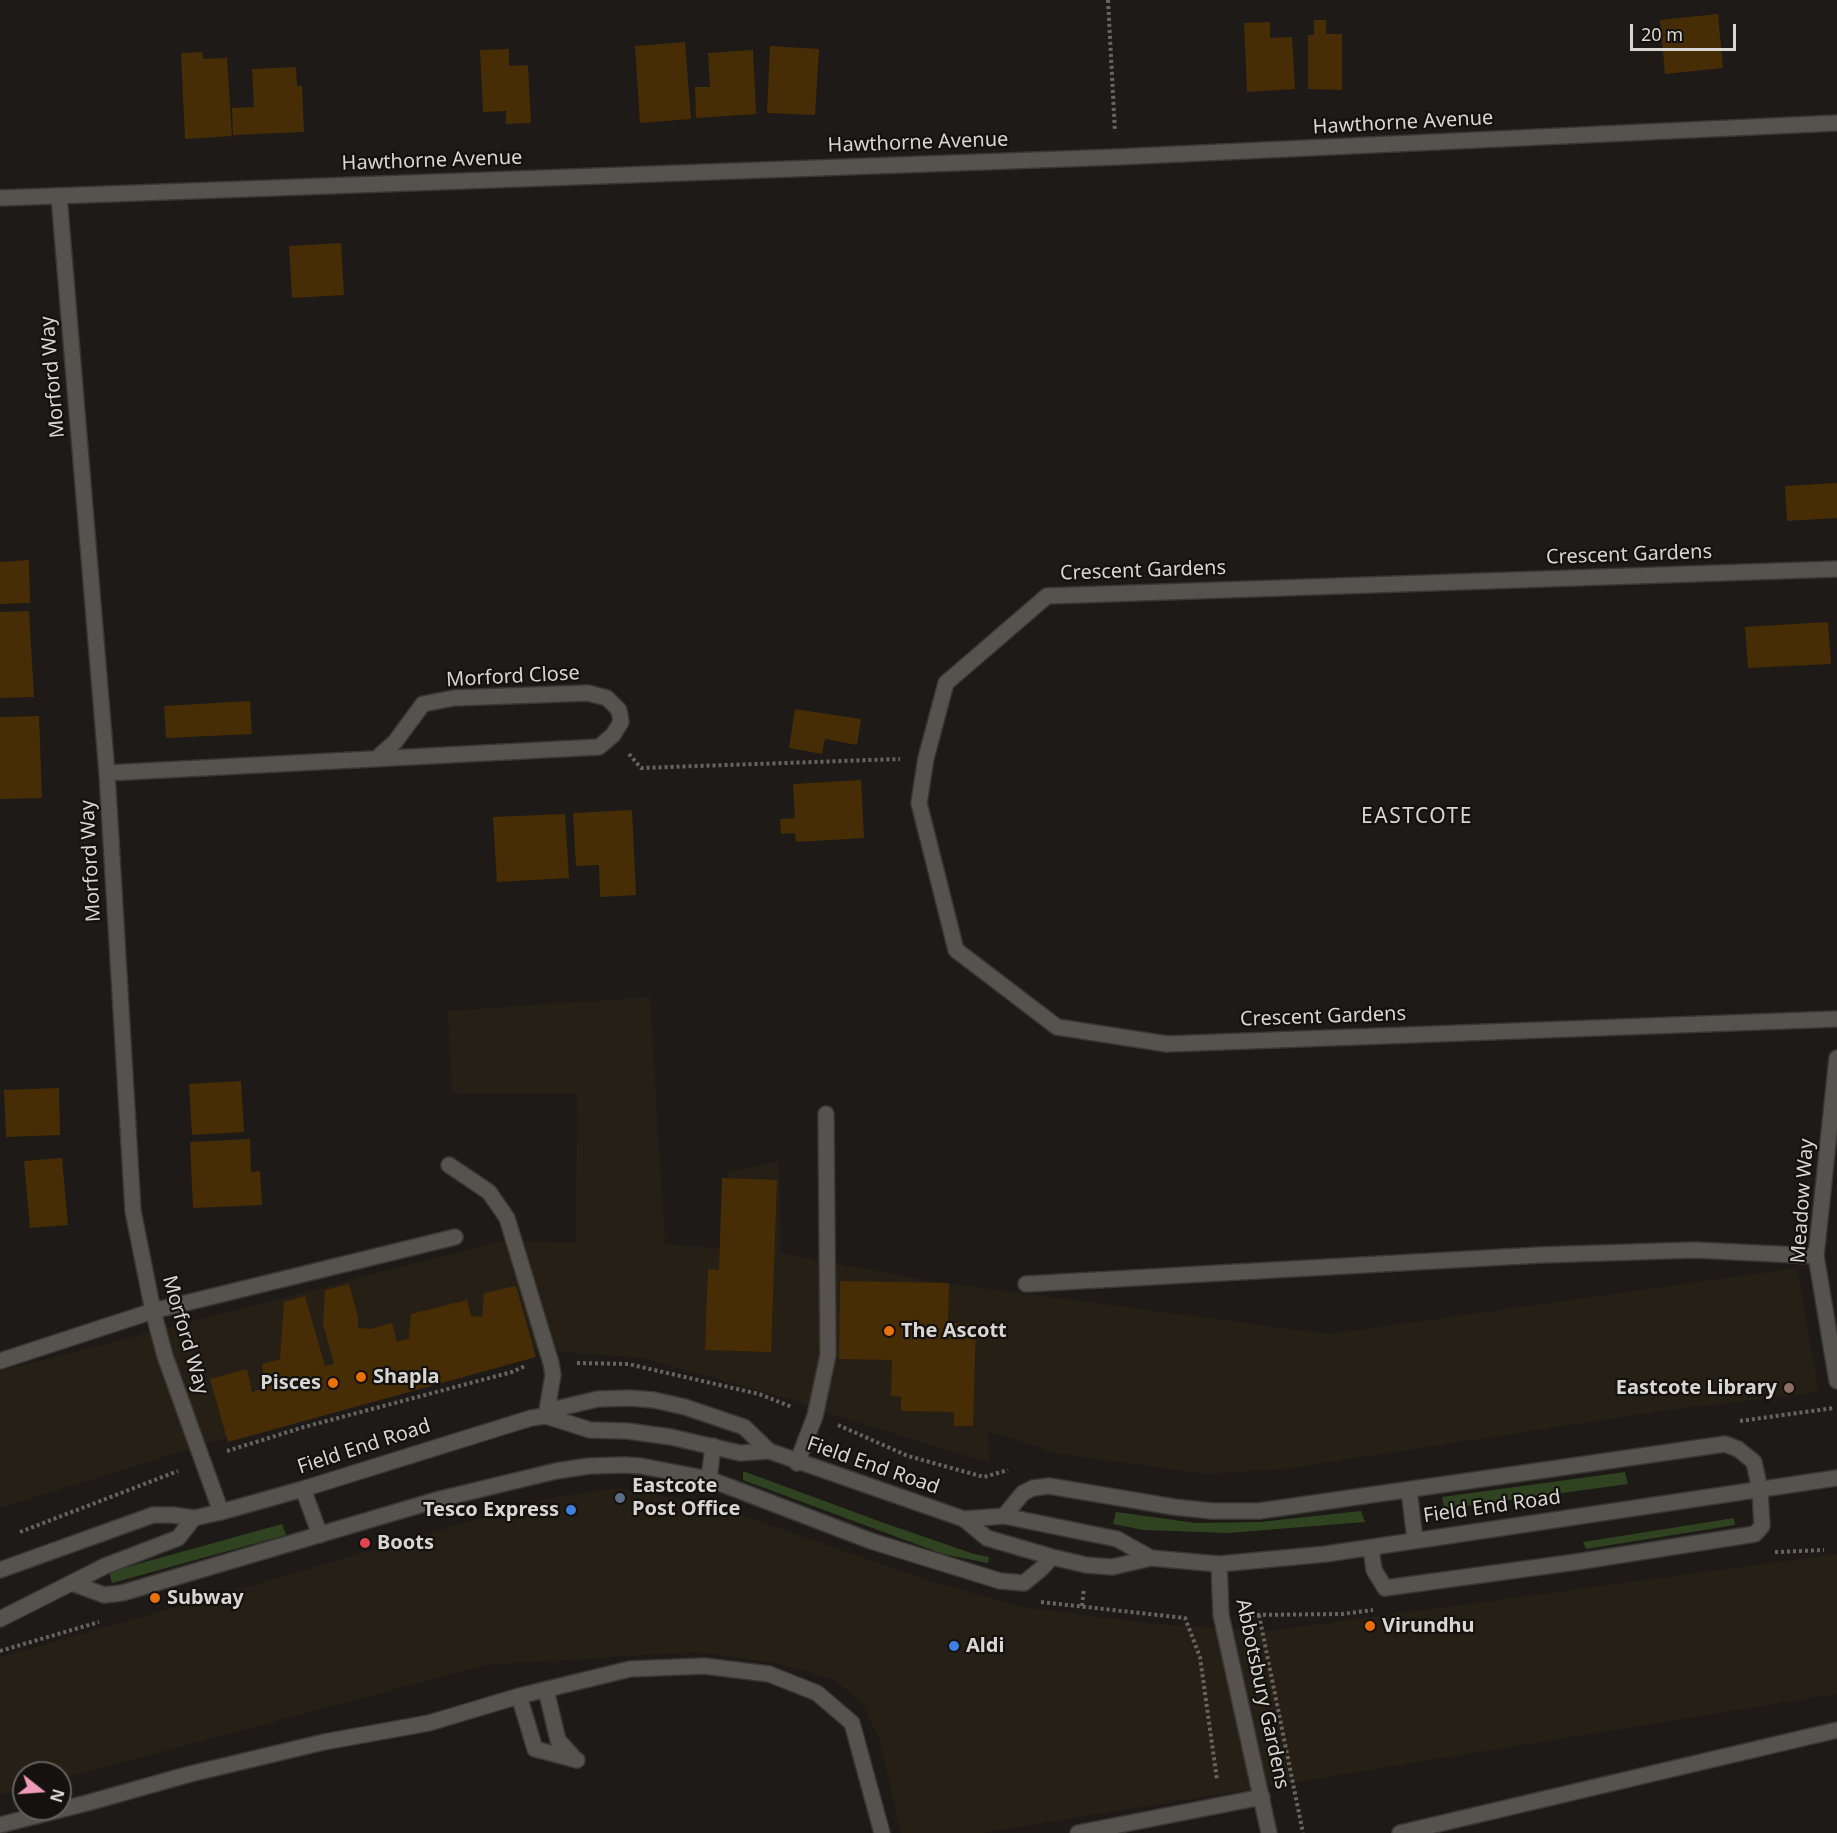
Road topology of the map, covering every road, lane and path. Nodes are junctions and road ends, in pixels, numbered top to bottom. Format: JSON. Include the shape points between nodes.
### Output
{"nodes":[{"id":1,"x":1108,"y":0,"type":"edge"},
{"id":2,"x":1837,"y":123,"type":"edge"},
{"id":3,"x":1117,"y":157,"type":"junction"},
{"id":4,"x":59,"y":196,"type":"junction"},
{"id":5,"x":0,"y":198,"type":"edge"},
{"id":6,"x":1837,"y":569,"type":"edge"},
{"id":7,"x":613,"y":735,"type":"junction"},
{"id":8,"x":377,"y":758,"type":"junction"},
{"id":9,"x":926,"y":758,"type":"junction"},
{"id":10,"x":107,"y":773,"type":"junction"},
{"id":11,"x":1837,"y":1019,"type":"edge"},
{"id":12,"x":1837,"y":1058,"type":"edge"},
{"id":13,"x":826,"y":1114,"type":"dead end"},
{"id":14,"x":450,"y":1165,"type":"dead end"},
{"id":15,"x":455,"y":1237,"type":"dead end"},
{"id":16,"x":1816,"y":1256,"type":"junction"},
{"id":17,"x":1026,"y":1284,"type":"dead end"},
{"id":18,"x":153,"y":1311,"type":"junction"},
{"id":19,"x":0,"y":1361,"type":"edge"},
{"id":20,"x":1837,"y":1381,"type":"edge"},
{"id":21,"x":546,"y":1416,"type":"junction"},
{"id":22,"x":713,"y":1446,"type":"junction"},
{"id":23,"x":769,"y":1451,"type":"junction"},
{"id":24,"x":797,"y":1463,"type":"junction"},
{"id":25,"x":709,"y":1479,"type":"junction"},
{"id":26,"x":1837,"y":1479,"type":"edge"},
{"id":27,"x":303,"y":1489,"type":"junction"},
{"id":28,"x":1408,"y":1490,"type":"junction"},
{"id":29,"x":1761,"y":1490,"type":"junction"},
{"id":30,"x":221,"y":1512,"type":"junction"},
{"id":31,"x":1004,"y":1516,"type":"junction"},
{"id":32,"x":194,"y":1518,"type":"junction"},
{"id":33,"x":964,"y":1519,"type":"junction"},
{"id":34,"x":320,"y":1535,"type":"junction"},
{"id":35,"x":1415,"y":1540,"type":"junction"},
{"id":36,"x":1371,"y":1548,"type":"junction"},
{"id":37,"x":1052,"y":1557,"type":"junction"},
{"id":38,"x":1151,"y":1558,"type":"junction"},
{"id":39,"x":1219,"y":1564,"type":"junction"},
{"id":40,"x":0,"y":1570,"type":"edge"},
{"id":41,"x":72,"y":1583,"type":"junction"},
{"id":42,"x":1038,"y":1602,"type":"dead end"},
{"id":43,"x":1259,"y":1615,"type":"dead end"},
{"id":44,"x":0,"y":1619,"type":"edge"},
{"id":45,"x":102,"y":1621,"type":"dead end"},
{"id":46,"x":0,"y":1651,"type":"edge"},
{"id":47,"x":546,"y":1690,"type":"junction"},
{"id":48,"x":519,"y":1696,"type":"junction"},
{"id":49,"x":1837,"y":1730,"type":"edge"},
{"id":50,"x":1262,"y":1797,"type":"junction"},
{"id":51,"x":1221,"y":1805,"type":"junction"},
{"id":52,"x":0,"y":1825,"type":"edge"},
{"id":53,"x":882,"y":1833,"type":"edge"},
{"id":54,"x":1078,"y":1833,"type":"edge"},
{"id":55,"x":1269,"y":1833,"type":"edge"},
{"id":56,"x":1303,"y":1833,"type":"edge"},
{"id":57,"x":1400,"y":1833,"type":"edge"}],
"edges":[{"from":1,"to":3,"type":"path"},
{"from":2,"to":3,"type":"street","name":"Hawthorne Avenue"},
{"from":3,"to":4,"type":"street","name":"Hawthorne Avenue"},
{"from":4,"to":5,"type":"street","name":"Hawthorne Avenue"},
{"from":4,"to":10,"type":"street","name":"Morford Way"},
{"from":6,"to":9,"type":"street","name":"Crescent Gardens","via":[[1047,596],[946,683]]},
{"from":7,"to":8,"type":"street","via":[[599,747]]},
{"from":7,"to":8,"type":"street","name":"Morford Close","via":[[621,722],[619,710],[607,698],[588,693],[454,698],[423,704],[395,742]]},
{"from":7,"to":9,"type":"path","via":[[641,768]]},
{"from":8,"to":10,"type":"street"},
{"from":9,"to":11,"type":"street","name":"Crescent Gardens","via":[[919,803],[956,950],[1057,1027],[1167,1044]]},
{"from":10,"to":18,"type":"street","name":"Morford Way","via":[[133,1212]]},
{"from":12,"to":16,"type":"street","name":"Meadow Way"},
{"from":13,"to":24,"type":"street","via":[[828,1355],[815,1416]]},
{"from":14,"to":21,"type":"street","via":[[489,1192],[507,1218],[551,1363],[553,1375]]},
{"from":15,"to":18,"type":"street"},
{"from":16,"to":17,"type":"street","via":[[1695,1250],[1552,1255]]},
{"from":16,"to":20,"type":"street","name":"Meadow Way"},
{"from":18,"to":19,"type":"street"},
{"from":18,"to":30,"type":"street","name":"Morford Way","via":[[165,1356]]},
{"from":21,"to":22,"type":"street","name":"Field End Road","via":[[590,1430],[639,1433]]},
{"from":21,"to":23,"type":"street","name":"Field End Road","via":[[555,1409],[598,1399],[654,1400],[744,1427]]},
{"from":21,"to":27,"type":"street","name":"Field End Road"},
{"from":22,"to":23,"type":"street","name":"Field End Road","via":[[740,1453]]},
{"from":22,"to":25,"type":"street"},
{"from":23,"to":24,"type":"street","name":"Field End Road"},
{"from":24,"to":33,"type":"street","name":"Field End Road"},
{"from":25,"to":34,"type":"street","via":[[652,1467],[589,1466],[440,1499]]},
{"from":25,"to":37,"type":"street","via":[[871,1540],[1000,1581],[1024,1582]]},
{"from":26,"to":29,"type":"street","name":"Field End Road"},
{"from":27,"to":30,"type":"street","name":"Field End Road"},
{"from":27,"to":34,"type":"street"},
{"from":28,"to":29,"type":"street","via":[[1725,1444],[1754,1462]]},
{"from":28,"to":31,"type":"street","via":[[1259,1511],[1224,1511],[1174,1507],[1049,1486],[1023,1493]]},
{"from":28,"to":35,"type":"street"},
{"from":29,"to":35,"type":"street","name":"Field End Road"},
{"from":29,"to":36,"type":"street","via":[[1762,1526],[1755,1534],[1576,1562],[1385,1588],[1374,1570]]},
{"from":30,"to":32,"type":"street","name":"Field End Road"},
{"from":31,"to":33,"type":"street","name":"Field End Road"},
{"from":31,"to":38,"type":"street","name":"Field End Road","via":[[1117,1539]]},
{"from":32,"to":40,"type":"street","name":"Field End Road","via":[[153,1515]]},
{"from":32,"to":41,"type":"street","via":[[178,1538]]},
{"from":33,"to":37,"type":"street","name":"Field End Road","via":[[987,1538]]},
{"from":34,"to":41,"type":"street","via":[[122,1593],[104,1595]]},
{"from":35,"to":36,"type":"street","name":"Field End Road"},
{"from":36,"to":39,"type":"street","name":"Field End Road"},
{"from":37,"to":38,"type":"street","name":"Field End Road","via":[[1112,1567]]},
{"from":38,"to":39,"type":"street","name":"Field End Road"},
{"from":39,"to":50,"type":"street","name":"Abbotsbury Gardens","via":[[1221,1615]]},
{"from":41,"to":44,"type":"street"},
{"from":42,"to":51,"type":"path","via":[[1185,1618],[1200,1657]]},
{"from":43,"to":56,"type":"path"},
{"from":45,"to":46,"type":"path"},
{"from":47,"to":48,"type":"street"},
{"from":47,"to":48,"type":"street","via":[[558,1740],[577,1760],[535,1749]]},
{"from":47,"to":53,"type":"street","via":[[630,1669],[704,1666],[769,1674],[817,1693],[852,1724]]},
{"from":48,"to":52,"type":"street","via":[[429,1723],[324,1742]]},
{"from":49,"to":57,"type":"street"},
{"from":50,"to":51,"type":"street"},
{"from":50,"to":55,"type":"street","name":"Abbotsbury Gardens"},
{"from":51,"to":54,"type":"street"}]}
